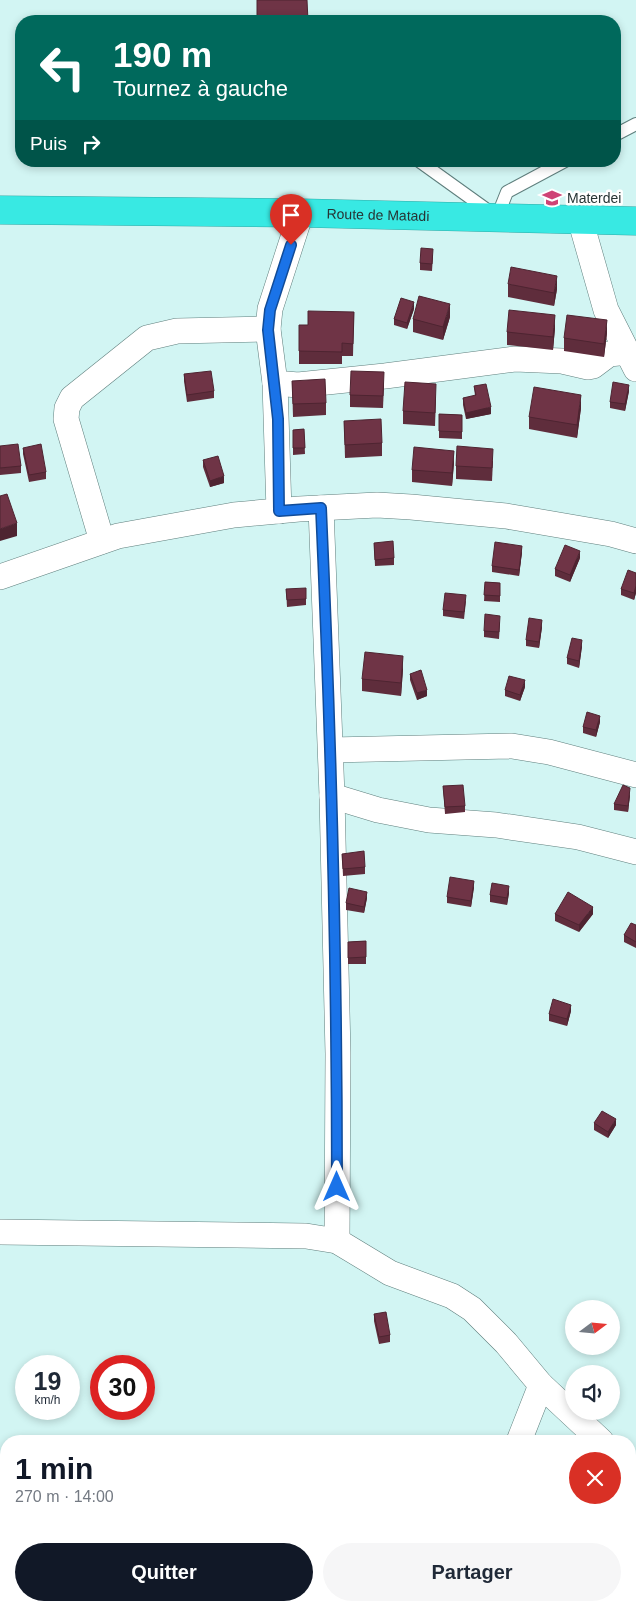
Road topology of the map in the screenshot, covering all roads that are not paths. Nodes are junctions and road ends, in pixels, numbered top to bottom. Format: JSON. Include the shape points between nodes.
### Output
{"nodes":[{"id":1,"x":636,"y":124,"type":"edge"},
{"id":2,"x":621,"y":132,"type":"edge"},
{"id":3,"x":427,"y":167,"type":"edge"},
{"id":4,"x":555,"y":167,"type":"edge"},
{"id":5,"x":0,"y":210,"type":"edge"},
{"id":6,"x":301,"y":213,"type":"junction"},
{"id":7,"x":497,"y":217,"type":"junction"},
{"id":8,"x":580,"y":219,"type":"junction"},
{"id":9,"x":636,"y":221,"type":"edge"},
{"id":10,"x":268,"y":330,"type":"junction"},
{"id":11,"x":632,"y":361,"type":"edge"},
{"id":12,"x":275,"y":382,"type":"junction"},
{"id":13,"x":321,"y":508,"type":"junction"},
{"id":14,"x":279,"y":511,"type":"junction"},
{"id":15,"x":102,"y":541,"type":"junction"},
{"id":16,"x":636,"y":541,"type":"edge"},
{"id":17,"x":0,"y":577,"type":"edge"},
{"id":18,"x":331,"y":750,"type":"junction"},
{"id":19,"x":636,"y":776,"type":"edge"},
{"id":20,"x":332,"y":796,"type":"junction"},
{"id":21,"x":636,"y":852,"type":"edge"},
{"id":22,"x":0,"y":1232,"type":"edge"},
{"id":23,"x":337,"y":1241,"type":"junction"},
{"id":24,"x":541,"y":1385,"type":"junction"},
{"id":25,"x":521,"y":1435,"type":"edge"},
{"id":26,"x":595,"y":1435,"type":"edge"}],
"edges":[{"from":1,"to":2,"type":"lane"},
{"from":3,"to":7,"type":"lane"},
{"from":4,"to":7,"type":"lane","via":[[507,192]]},
{"from":5,"to":6,"type":"highway","name":"Route de Matadi"},
{"from":6,"to":7,"type":"highway","name":"Route de Matadi"},
{"from":6,"to":10,"type":"street","via":[[270,310]]},
{"from":7,"to":8,"type":"highway","name":"Route de Matadi"},
{"from":8,"to":9,"type":"highway","name":"Route de Matadi"},
{"from":8,"to":11,"type":"street","via":[[606,310]]},
{"from":10,"to":12,"type":"street"},
{"from":10,"to":15,"type":"street","via":[[177,331],[147,338],[72,398],[66,420]]},
{"from":11,"to":12,"type":"street","via":[[609,354],[588,367],[515,359],[298,385]]},
{"from":12,"to":14,"type":"street"},
{"from":13,"to":14,"type":"street"},
{"from":13,"to":16,"type":"street","via":[[377,505],[477,514],[611,534]]},
{"from":13,"to":18,"type":"street"},
{"from":14,"to":15,"type":"street","via":[[234,515]]},
{"from":15,"to":17,"type":"street"},
{"from":18,"to":19,"type":"street","via":[[512,746],[549,752]]},
{"from":18,"to":20,"type":"street"},
{"from":20,"to":21,"type":"street","via":[[378,810],[430,820],[496,825],[561,835]]},
{"from":20,"to":23,"type":"street","via":[[338,1054]]},
{"from":22,"to":23,"type":"street","via":[[306,1236]]},
{"from":23,"to":24,"type":"street","via":[[390,1273],[452,1296],[472,1309]]},
{"from":24,"to":25,"type":"street"},
{"from":24,"to":26,"type":"street"}]}
